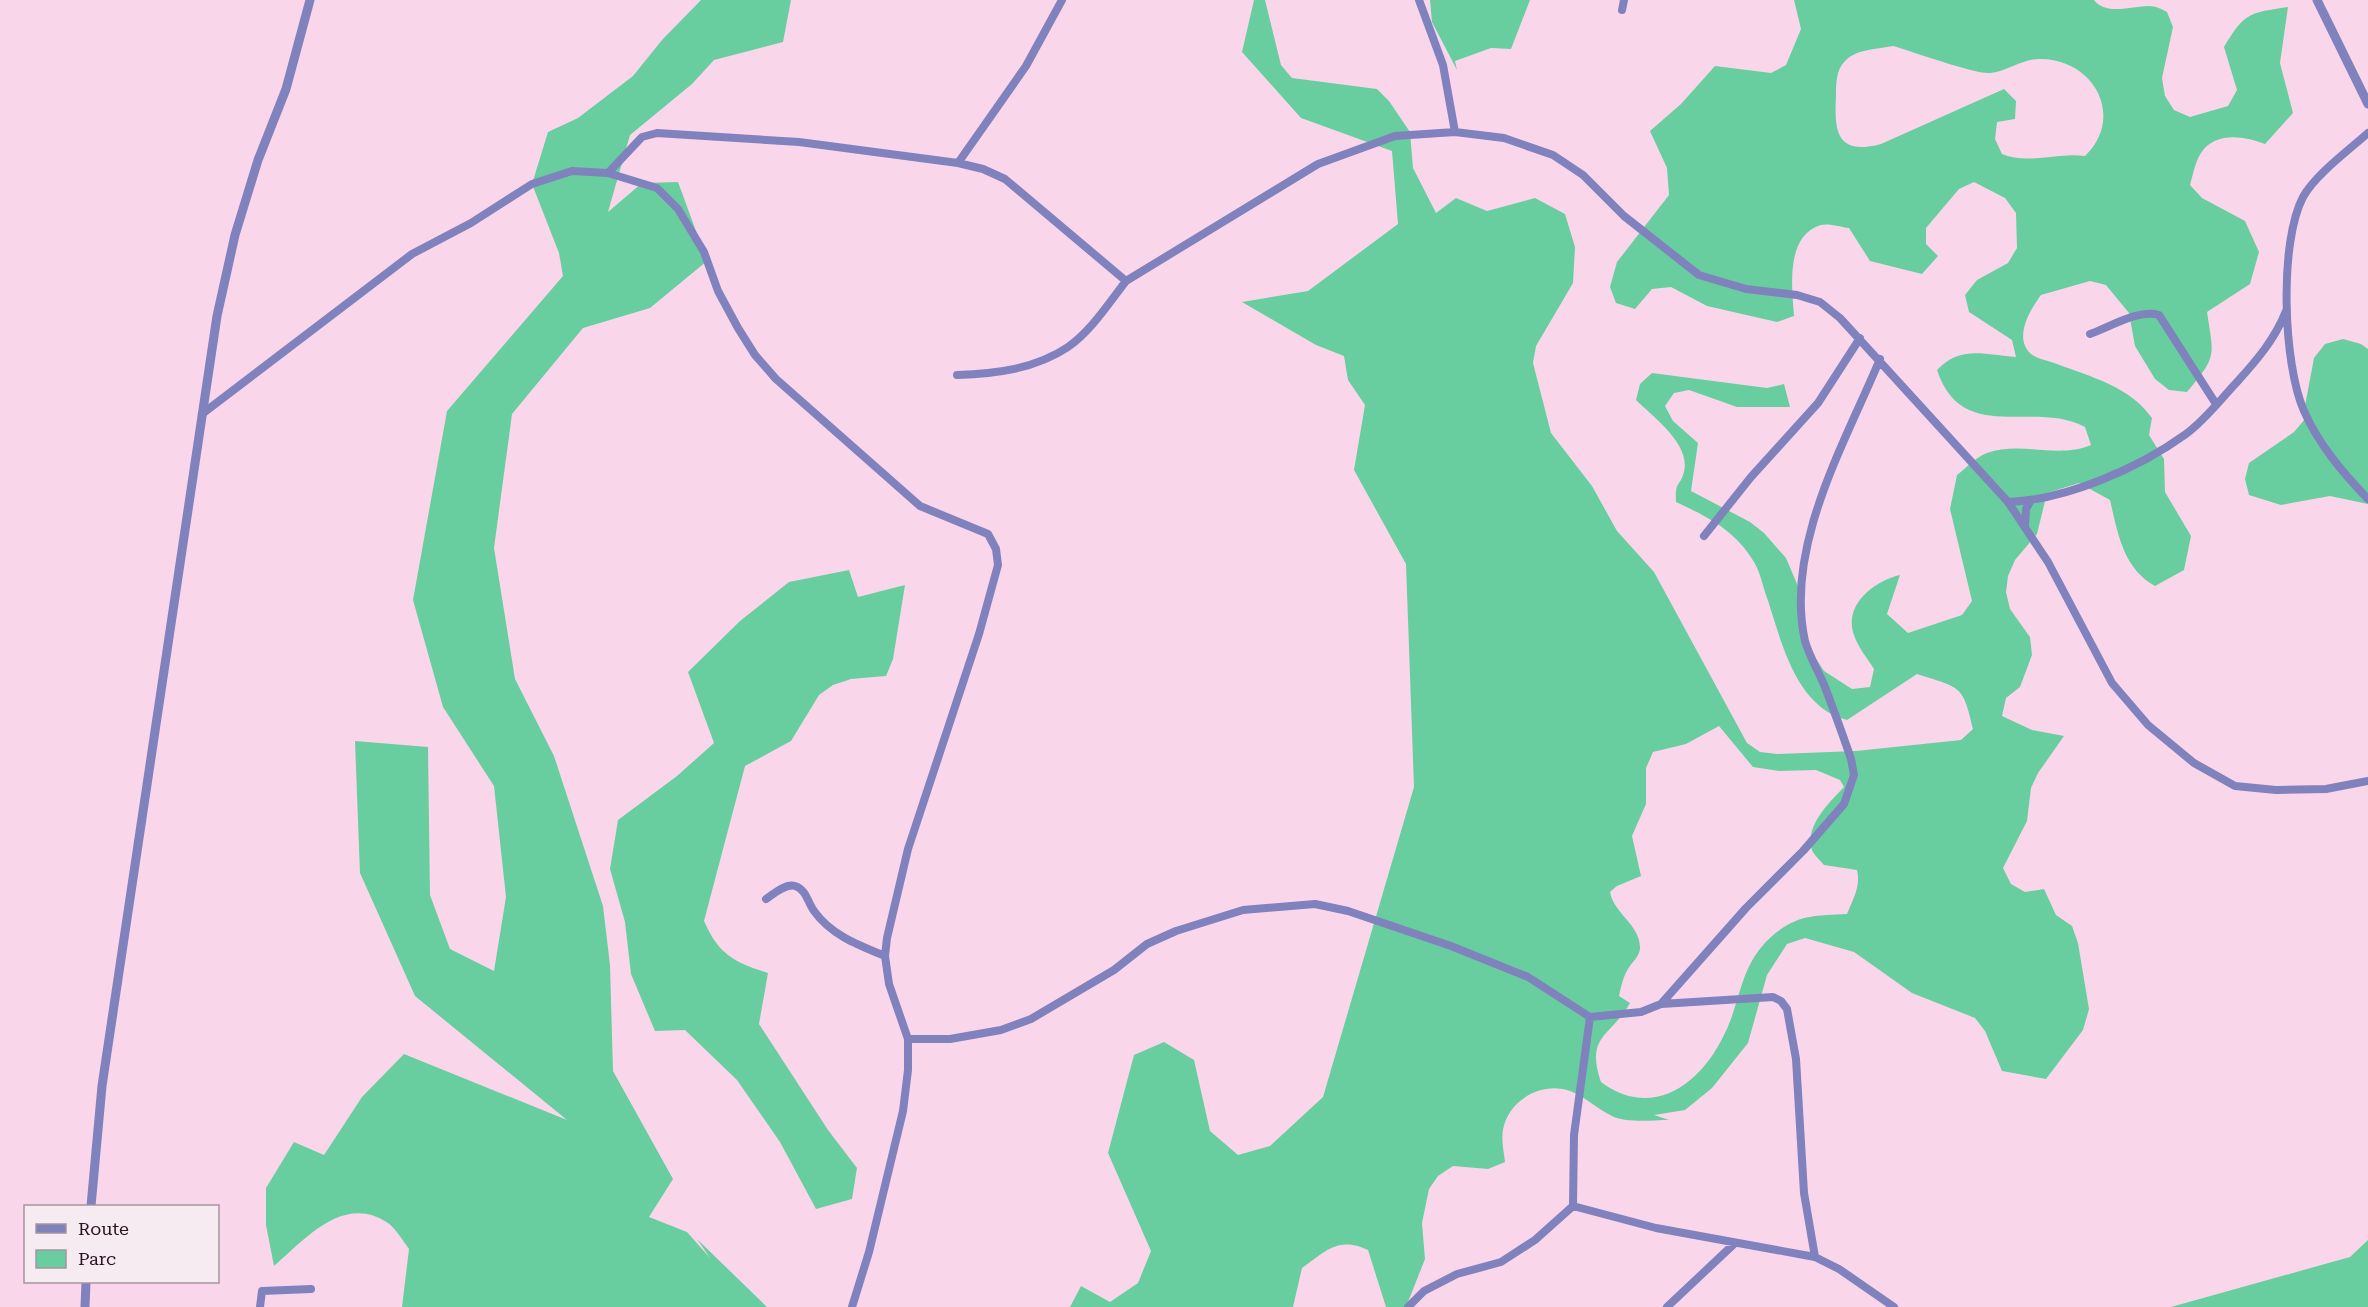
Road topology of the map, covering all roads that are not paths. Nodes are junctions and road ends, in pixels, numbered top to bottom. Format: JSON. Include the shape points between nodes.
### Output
{"nodes":[{"id":1,"x":310,"y":0,"type":"edge"},
{"id":2,"x":1062,"y":0,"type":"edge"},
{"id":3,"x":1419,"y":0,"type":"edge"},
{"id":4,"x":1624,"y":0,"type":"edge"},
{"id":5,"x":2317,"y":0,"type":"edge"},
{"id":6,"x":1622,"y":10,"type":"dead end"},
{"id":7,"x":2368,"y":104,"type":"edge"},
{"id":8,"x":1455,"y":132,"type":"junction"},
{"id":9,"x":2368,"y":134,"type":"edge"},
{"id":10,"x":958,"y":163,"type":"junction"},
{"id":11,"x":608,"y":173,"type":"junction"},
{"id":12,"x":1126,"y":281,"type":"junction"},
{"id":13,"x":2288,"y":306,"type":"junction"},
{"id":14,"x":2091,"y":334,"type":"dead end"},
{"id":15,"x":1860,"y":338,"type":"junction"},
{"id":16,"x":1880,"y":359,"type":"junction"},
{"id":17,"x":957,"y":375,"type":"dead end"},
{"id":18,"x":2216,"y":404,"type":"junction"},
{"id":19,"x":202,"y":414,"type":"junction"},
{"id":20,"x":2368,"y":499,"type":"edge"},
{"id":21,"x":2008,"y":502,"type":"junction"},
{"id":22,"x":2030,"y":502,"type":"junction"},
{"id":23,"x":2025,"y":526,"type":"junction"},
{"id":24,"x":1704,"y":536,"type":"dead end"},
{"id":25,"x":2368,"y":781,"type":"edge"},
{"id":26,"x":766,"y":899,"type":"dead end"},
{"id":27,"x":885,"y":956,"type":"junction"},
{"id":28,"x":1661,"y":1004,"type":"junction"},
{"id":29,"x":1590,"y":1017,"type":"junction"},
{"id":30,"x":909,"y":1039,"type":"junction"},
{"id":31,"x":91,"y":1205,"type":"edge"},
{"id":32,"x":1573,"y":1206,"type":"junction"},
{"id":33,"x":1735,"y":1243,"type":"junction"},
{"id":34,"x":1815,"y":1257,"type":"junction"},
{"id":35,"x":86,"y":1283,"type":"edge"},
{"id":36,"x":312,"y":1289,"type":"dead end"},
{"id":37,"x":85,"y":1307,"type":"edge"},
{"id":38,"x":260,"y":1307,"type":"edge"},
{"id":39,"x":852,"y":1307,"type":"edge"},
{"id":40,"x":1408,"y":1307,"type":"edge"},
{"id":41,"x":1667,"y":1307,"type":"edge"},
{"id":42,"x":1894,"y":1307,"type":"edge"}],
"edges":[{"from":1,"to":19,"type":"street","via":[[286,89],[258,160],[236,235],[217,316]]},
{"from":2,"to":10,"type":"street","via":[[1026,66]]},
{"from":3,"to":8,"type":"street","via":[[1443,65]]},
{"from":4,"to":6,"type":"street"},
{"from":5,"to":7,"type":"street"},
{"from":8,"to":12,"type":"street","via":[[1395,136],[1318,164]]},
{"from":8,"to":15,"type":"street","via":[[1504,138],[1553,155],[1583,175],[1624,216],[1699,275],[1746,289],[1820,302]]},
{"from":9,"to":13,"type":"street","via":[[2304,194],[2292,223],[2286,262]]},
{"from":10,"to":11,"type":"street","via":[[799,142],[657,133],[642,137]]},
{"from":10,"to":12,"type":"street","via":[[1005,179]]},
{"from":11,"to":19,"type":"street","via":[[572,171],[532,184],[412,254]]},
{"from":11,"to":27,"type":"street","via":[[657,188],[678,209],[704,252],[718,291],[738,328],[776,380],[920,506],[988,534],[996,549],[998,565],[908,849]]},
{"from":12,"to":17,"type":"street","via":[[1068,347],[996,374]]},
{"from":13,"to":18,"type":"street","via":[[2279,330],[2260,357]]},
{"from":13,"to":20,"type":"street","via":[[2295,384],[2304,411],[2323,446]]},
{"from":14,"to":18,"type":"street","via":[[2140,315],[2159,315]]},
{"from":15,"to":16,"type":"street"},
{"from":15,"to":24,"type":"street","via":[[1818,403]]},
{"from":16,"to":21,"type":"street"},
{"from":16,"to":28,"type":"street","via":[[1816,510],[1803,586],[1805,642],[1851,759],[1852,783],[1844,804]]},
{"from":18,"to":22,"type":"street","via":[[2187,434],[2134,465]]},
{"from":19,"to":31,"type":"street","via":[[102,1086]]},
{"from":21,"to":22,"type":"street"},
{"from":21,"to":23,"type":"street"},
{"from":22,"to":23,"type":"street","via":[[2025,509]]},
{"from":23,"to":25,"type":"street","via":[[2112,683],[2148,725],[2194,763],[2235,786],[2326,789]]},
{"from":26,"to":27,"type":"street","via":[[789,885],[795,886],[829,928]]},
{"from":27,"to":30,"type":"street","via":[[889,984]]},
{"from":28,"to":29,"type":"street","via":[[1641,1012]]},
{"from":28,"to":34,"type":"street","via":[[1773,997],[1787,1008],[1796,1059],[1804,1193]]},
{"from":29,"to":30,"type":"street","via":[[1528,977],[1451,946],[1348,911],[1315,904],[1243,910],[1176,931],[1146,944],[1114,970],[1031,1019],[1001,1030],[950,1039]]},
{"from":29,"to":32,"type":"street","via":[[1574,1135]]},
{"from":30,"to":39,"type":"street","via":[[903,1111]]},
{"from":32,"to":33,"type":"street"},
{"from":32,"to":40,"type":"street","via":[[1501,1262],[1457,1274],[1424,1291]]},
{"from":33,"to":34,"type":"street"},
{"from":33,"to":41,"type":"street"},
{"from":34,"to":42,"type":"street"},
{"from":35,"to":37,"type":"street"},
{"from":36,"to":38,"type":"street","via":[[262,1291]]}]}
